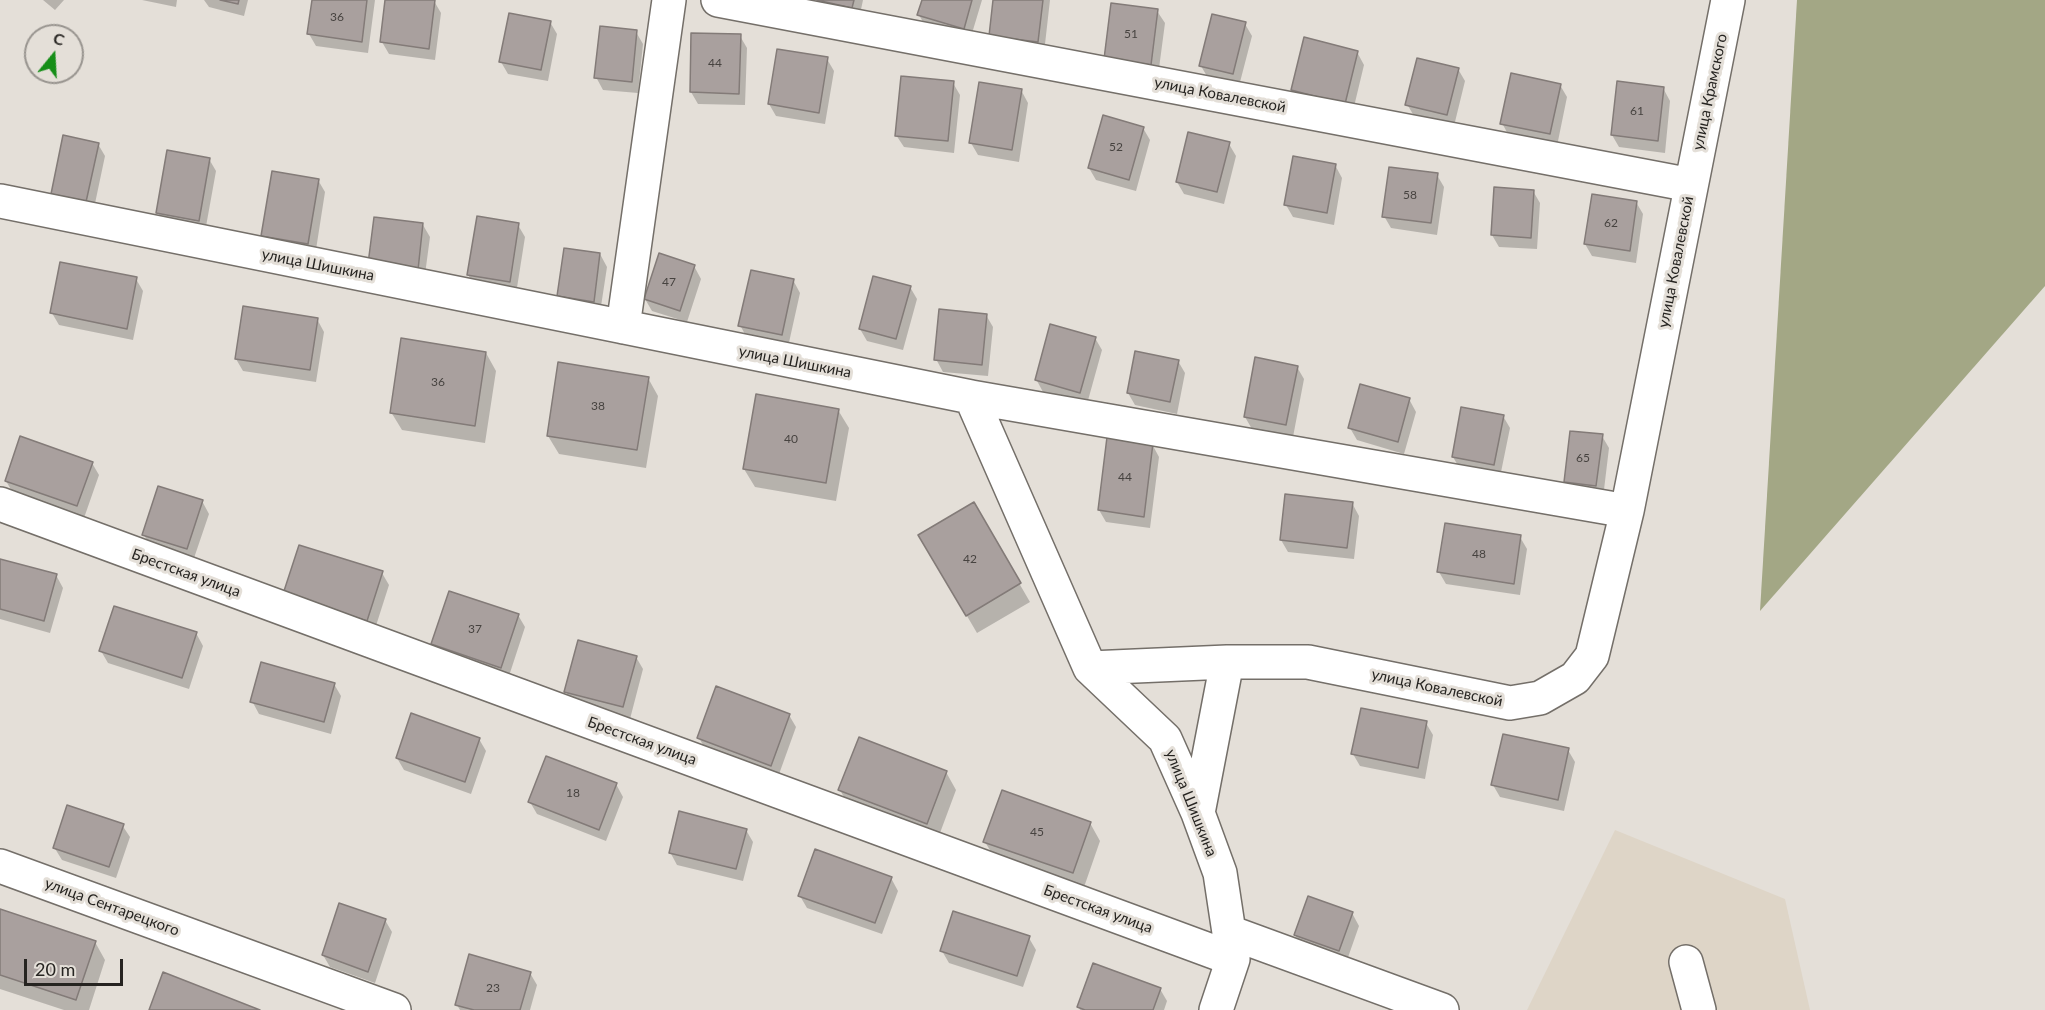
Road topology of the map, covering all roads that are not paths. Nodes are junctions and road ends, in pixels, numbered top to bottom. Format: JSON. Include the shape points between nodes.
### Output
{"nodes":[{"id":1,"x":669,"y":0,"type":"edge"},
{"id":2,"x":717,"y":0,"type":"edge"},
{"id":3,"x":1728,"y":0,"type":"edge"},
{"id":4,"x":1691,"y":185,"type":"junction"},
{"id":5,"x":0,"y":201,"type":"edge"},
{"id":6,"x":623,"y":327,"type":"junction"},
{"id":7,"x":971,"y":397,"type":"junction"},
{"id":8,"x":0,"y":504,"type":"edge"},
{"id":9,"x":1627,"y":511,"type":"junction"},
{"id":10,"x":1227,"y":662,"type":"junction"},
{"id":11,"x":1090,"y":668,"type":"junction"},
{"id":12,"x":1198,"y":813,"type":"junction"},
{"id":13,"x":0,"y":866,"type":"edge"},
{"id":14,"x":1231,"y":945,"type":"junction"},
{"id":15,"x":1686,"y":962,"type":"dead end"},
{"id":16,"x":394,"y":1010,"type":"edge"},
{"id":17,"x":1216,"y":1010,"type":"edge"},
{"id":18,"x":1442,"y":1010,"type":"edge"},
{"id":19,"x":1699,"y":1010,"type":"edge"}],
"edges":[{"from":1,"to":6,"type":"street"},
{"from":2,"to":4,"type":"street","name":"улица Ковалевской"},
{"from":3,"to":4,"type":"street","name":"улица Крамского"},
{"from":4,"to":9,"type":"street","name":"улица Ковалевской"},
{"from":5,"to":6,"type":"street","name":"улица Шишкина"},
{"from":6,"to":7,"type":"street","name":"улица Шишкина"},
{"from":7,"to":9,"type":"street"},
{"from":7,"to":11,"type":"street","name":"улица Шишкина"},
{"from":8,"to":14,"type":"street","name":"Брестская улица"},
{"from":9,"to":10,"type":"street","name":"улица Ковалевской","via":[[1592,656],[1575,678],[1540,698],[1510,703],[1308,662]]},
{"from":10,"to":11,"type":"street","name":"улица Ковалевской"},
{"from":10,"to":12,"type":"street"},
{"from":11,"to":12,"type":"street","name":"улица Шишкина","via":[[1165,739]]},
{"from":12,"to":14,"type":"street","name":"улица Шишкина","via":[[1220,873]]},
{"from":13,"to":16,"type":"street","name":"улица Сентарецкого"},
{"from":14,"to":17,"type":"street"},
{"from":14,"to":18,"type":"street","name":"Брестская улица"},
{"from":15,"to":19,"type":"street"}]}
